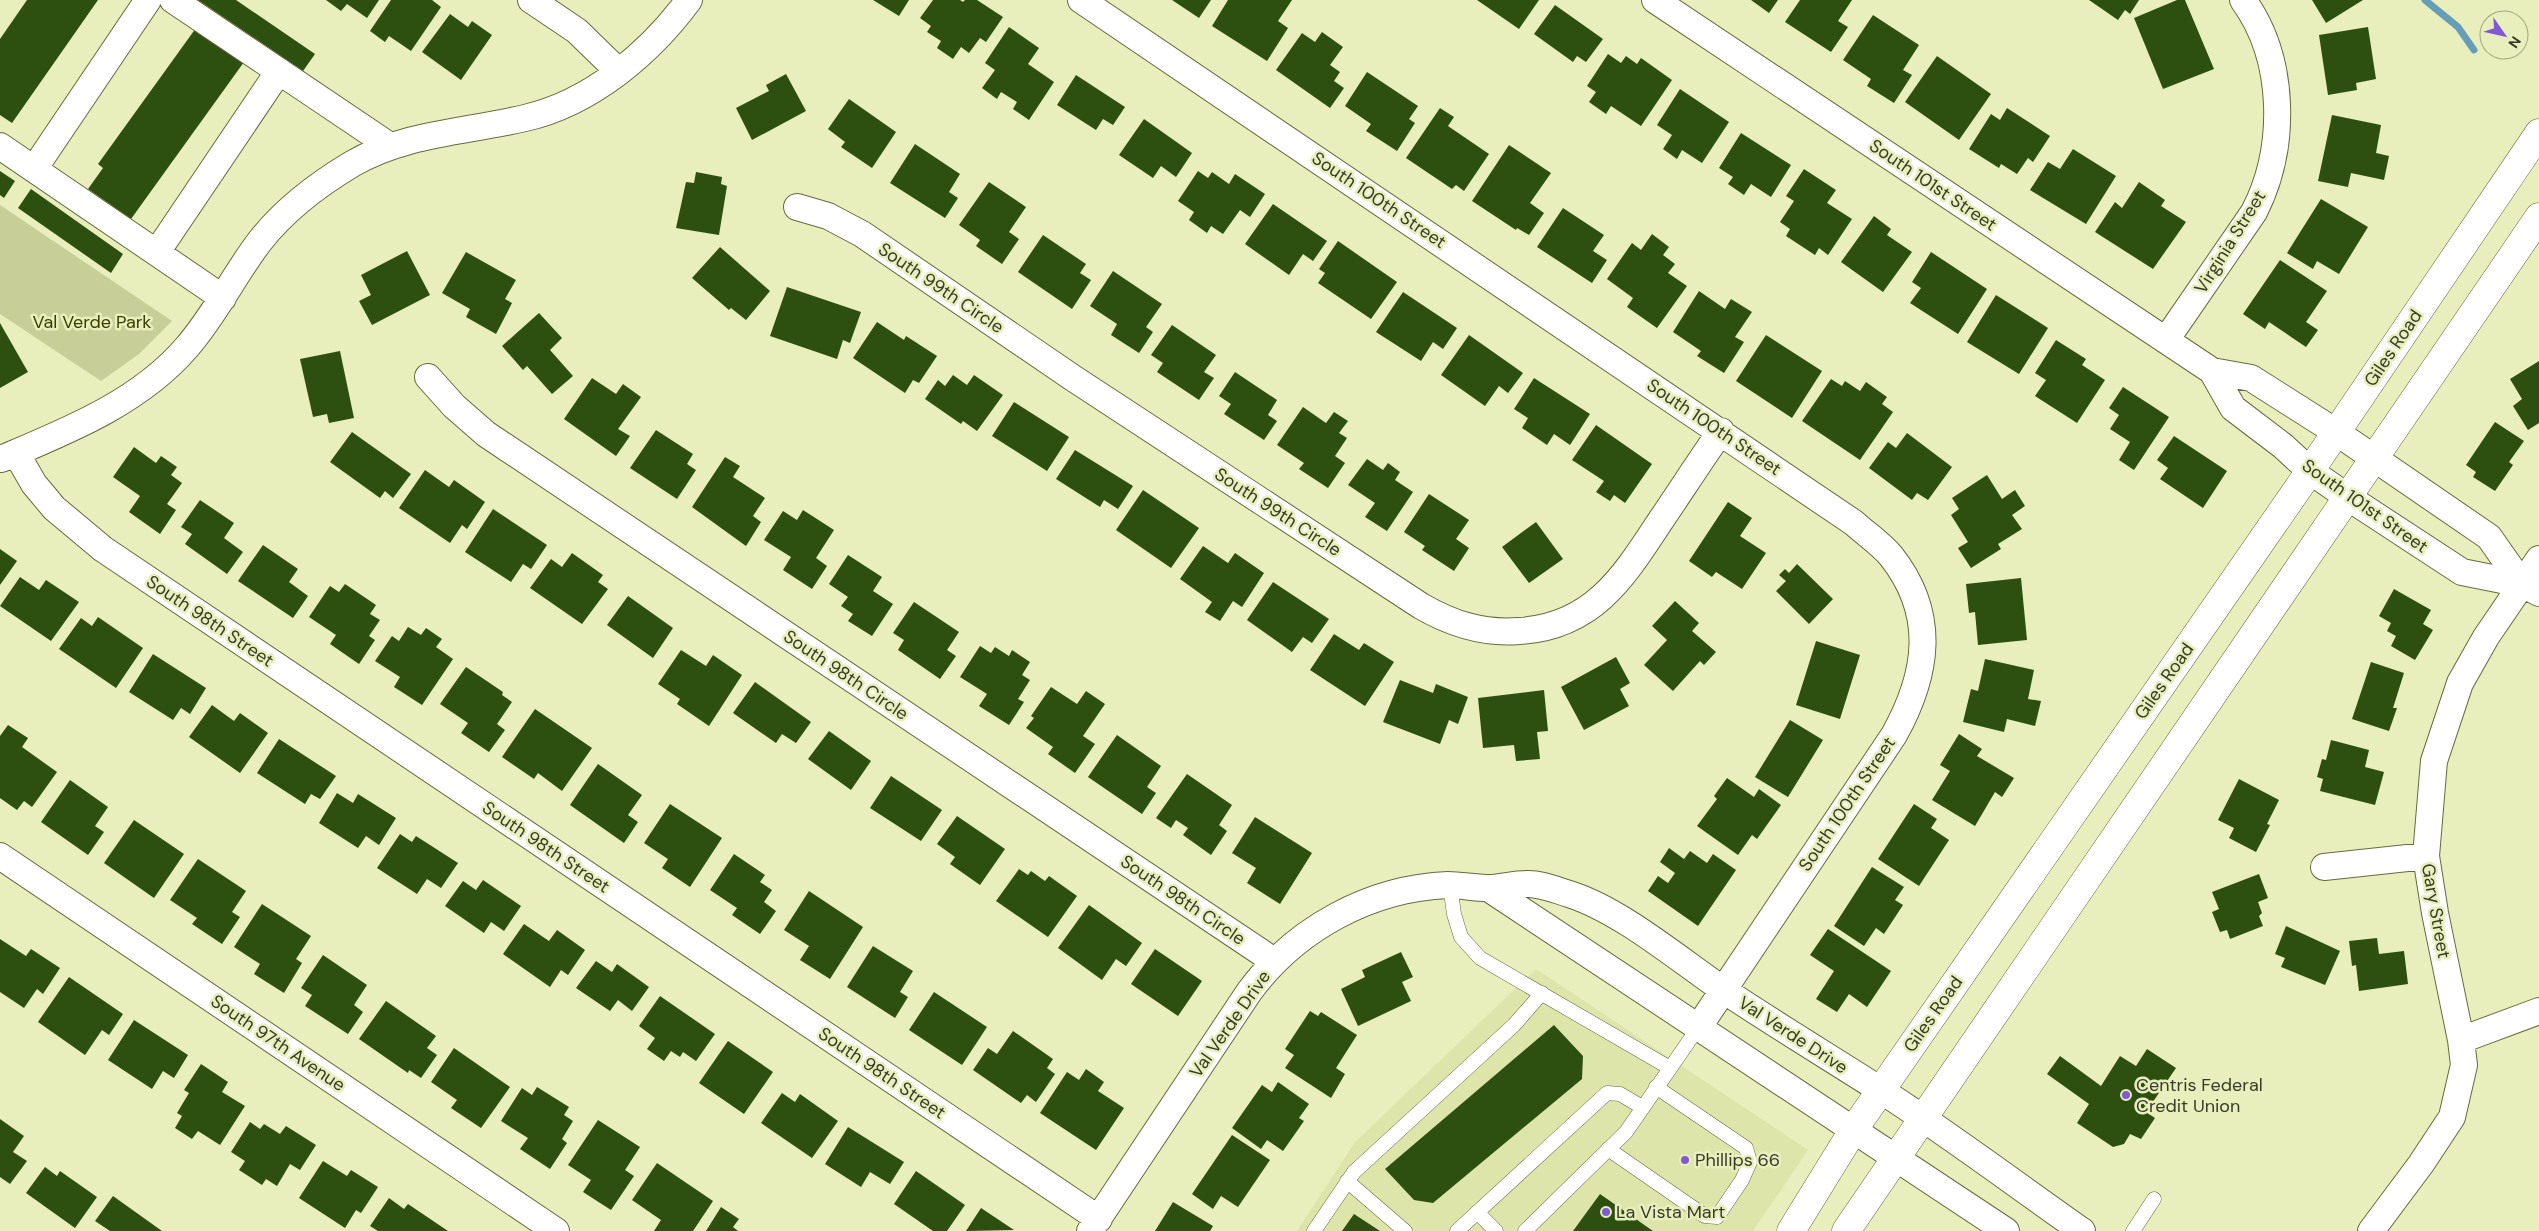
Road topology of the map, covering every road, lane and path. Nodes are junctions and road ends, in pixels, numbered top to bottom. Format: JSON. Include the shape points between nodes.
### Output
{"nodes":[{"id":1,"x":148,"y":0,"type":"edge"},
{"id":2,"x":173,"y":0,"type":"edge"},
{"id":3,"x":531,"y":0,"type":"edge"},
{"id":4,"x":689,"y":0,"type":"edge"},
{"id":5,"x":1081,"y":0,"type":"edge"},
{"id":6,"x":1655,"y":0,"type":"edge"},
{"id":7,"x":2243,"y":0,"type":"edge"},
{"id":8,"x":279,"y":71,"type":"junction"},
{"id":9,"x":620,"y":72,"type":"junction"},
{"id":10,"x":2539,"y":133,"type":"edge"},
{"id":11,"x":0,"y":146,"type":"edge"},
{"id":12,"x":390,"y":146,"type":"junction"},
{"id":13,"x":34,"y":169,"type":"junction"},
{"id":14,"x":797,"y":207,"type":"dead end"},
{"id":15,"x":2539,"y":218,"type":"edge"},
{"id":16,"x":157,"y":252,"type":"junction"},
{"id":17,"x":223,"y":298,"type":"junction"},
{"id":18,"x":2166,"y":340,"type":"junction"},
{"id":19,"x":2212,"y":371,"type":"junction"},
{"id":20,"x":428,"y":377,"type":"dead end"},
{"id":21,"x":1721,"y":431,"type":"junction"},
{"id":22,"x":2336,"y":432,"type":"junction"},
{"id":23,"x":8,"y":456,"type":"edge"},
{"id":24,"x":2375,"y":459,"type":"junction"},
{"id":25,"x":2310,"y":471,"type":"junction"},
{"id":26,"x":2349,"y":498,"type":"junction"},
{"id":27,"x":2539,"y":559,"type":"edge"},
{"id":28,"x":2530,"y":588,"type":"edge"},
{"id":29,"x":0,"y":856,"type":"edge"},
{"id":30,"x":2426,"y":856,"type":"junction"},
{"id":31,"x":2324,"y":867,"type":"dead end"},
{"id":32,"x":1450,"y":885,"type":"junction"},
{"id":33,"x":1488,"y":888,"type":"junction"},
{"id":34,"x":1274,"y":961,"type":"junction"},
{"id":35,"x":1722,"y":989,"type":"junction"},
{"id":36,"x":1542,"y":993,"type":"junction"},
{"id":37,"x":2539,"y":1011,"type":"edge"},
{"id":38,"x":1698,"y":1028,"type":"junction"},
{"id":39,"x":2462,"y":1040,"type":"junction"},
{"id":40,"x":1670,"y":1068,"type":"junction"},
{"id":41,"x":1656,"y":1087,"type":"junction"},
{"id":42,"x":1881,"y":1090,"type":"junction"},
{"id":43,"x":1642,"y":1106,"type":"junction"},
{"id":44,"x":1921,"y":1118,"type":"junction"},
{"id":45,"x":1854,"y":1129,"type":"junction"},
{"id":46,"x":1608,"y":1148,"type":"junction"},
{"id":47,"x":1895,"y":1157,"type":"junction"},
{"id":48,"x":1347,"y":1181,"type":"junction"},
{"id":49,"x":2154,"y":1199,"type":"dead end"},
{"id":50,"x":1477,"y":1212,"type":"junction"},
{"id":51,"x":1094,"y":1225,"type":"edge"},
{"id":52,"x":556,"y":1231,"type":"edge"},
{"id":53,"x":1314,"y":1231,"type":"edge"},
{"id":54,"x":1405,"y":1231,"type":"edge"},
{"id":55,"x":1457,"y":1231,"type":"edge"},
{"id":56,"x":1496,"y":1231,"type":"edge"},
{"id":57,"x":1525,"y":1231,"type":"edge"},
{"id":58,"x":1791,"y":1231,"type":"edge"},
{"id":59,"x":1846,"y":1231,"type":"edge"},
{"id":60,"x":2006,"y":1231,"type":"edge"},
{"id":61,"x":2082,"y":1231,"type":"edge"},
{"id":62,"x":2133,"y":1231,"type":"edge"},
{"id":63,"x":2372,"y":1231,"type":"edge"}],
"edges":[{"from":1,"to":13,"type":"street"},
{"from":2,"to":8,"type":"street"},
{"from":3,"to":9,"type":"street","via":[[577,31]]},
{"from":4,"to":9,"type":"street","via":[[651,46]]},
{"from":5,"to":21,"type":"street","name":"South 100th Street"},
{"from":6,"to":18,"type":"street","name":"South 101st Street"},
{"from":7,"to":18,"type":"street","name":"Virginia Street","via":[[2256,17],[2269,52],[2276,86],[2276,128],[2270,169],[2254,212]]},
{"from":8,"to":12,"type":"street"},
{"from":8,"to":16,"type":"street"},
{"from":9,"to":12,"type":"street","via":[[570,102],[544,113],[419,137]]},
{"from":10,"to":22,"type":"main road","name":"Giles Road"},
{"from":11,"to":13,"type":"street"},
{"from":12,"to":17,"type":"street","via":[[353,164],[296,203],[260,242]]},
{"from":13,"to":16,"type":"street"},
{"from":14,"to":21,"type":"street","name":"South 99th Circle","via":[[828,216],[862,234],[1073,378],[1421,606],[1443,619],[1470,628],[1495,632],[1534,630],[1568,620],[1598,602],[1626,572]]},
{"from":15,"to":24,"type":"main road"},
{"from":16,"to":17,"type":"street"},
{"from":17,"to":23,"type":"street","via":[[186,348],[142,387],[108,410]]},
{"from":18,"to":19,"type":"street","name":"South 101st Street"},
{"from":19,"to":22,"type":"street","name":"South 101st Street","via":[[2251,378]]},
{"from":19,"to":25,"type":"street","name":"South 101st Street","via":[[2233,408]]},
{"from":20,"to":34,"type":"street","name":"South 98th Circle","via":[[486,434]]},
{"from":21,"to":35,"type":"street","name":"South 100th Street","via":[[1854,523],[1890,555],[1912,586],[1922,616],[1924,646],[1907,712],[1894,735]]},
{"from":22,"to":24,"type":"street","name":"South 101st Street"},
{"from":22,"to":25,"type":"main road","name":"Giles Road"},
{"from":23,"to":51,"type":"street","name":"South 98th Street","via":[[54,508],[103,549]]},
{"from":24,"to":26,"type":"main road"},
{"from":24,"to":28,"type":"street","name":"South 101st Street","via":[[2489,537]]},
{"from":25,"to":26,"type":"street","name":"South 101st Street"},
{"from":25,"to":42,"type":"main road","name":"Giles Road"},
{"from":26,"to":28,"type":"street","name":"South 101st Street","via":[[2462,572]]},
{"from":26,"to":44,"type":"main road"},
{"from":27,"to":28,"type":"street","name":"Gary Street"},
{"from":28,"to":30,"type":"street","name":"Gary Street","via":[[2486,637],[2460,683],[2434,761]]},
{"from":29,"to":52,"type":"street","name":"South 97th Avenue"},
{"from":30,"to":31,"type":"street"},
{"from":30,"to":39,"type":"street","name":"Gary Street"},
{"from":32,"to":33,"type":"street","name":"Val Verde Drive"},
{"from":32,"to":34,"type":"street","name":"Val Verde Drive","via":[[1402,891],[1364,903],[1318,927]]},
{"from":32,"to":36,"type":"lane","via":[[1454,914],[1462,937],[1480,958]]},
{"from":33,"to":35,"type":"street","name":"Val Verde Drive","via":[[1529,884],[1571,895],[1644,935]]},
{"from":33,"to":38,"type":"street","name":"Val Verde Drive"},
{"from":34,"to":51,"type":"street","name":"Val Verde Drive","via":[[1249,992]]},
{"from":35,"to":38,"type":"street","name":"South 100th Street"},
{"from":35,"to":42,"type":"street","name":"Val Verde Drive"},
{"from":36,"to":40,"type":"lane"},
{"from":36,"to":48,"type":"lane","via":[[1514,1025]]},
{"from":37,"to":39,"type":"street"},
{"from":38,"to":40,"type":"lane"},
{"from":38,"to":45,"type":"street","name":"Val Verde Drive"},
{"from":39,"to":63,"type":"street","name":"Gary Street","via":[[2464,1065],[2452,1116]]},
{"from":40,"to":41,"type":"lane"},
{"from":41,"to":43,"type":"lane"},
{"from":41,"to":46,"type":"lane","via":[[1746,1148],[1750,1162],[1717,1217],[1705,1216]]},
{"from":42,"to":44,"type":"street","name":"Val Verde Drive"},
{"from":42,"to":45,"type":"main road","name":"Giles Road"},
{"from":43,"to":46,"type":"lane","via":[[1626,1132]]},
{"from":43,"to":50,"type":"lane","via":[[1620,1094],[1607,1093]]},
{"from":44,"to":47,"type":"main road"},
{"from":44,"to":61,"type":"street","name":"Val Verde Drive"},
{"from":45,"to":47,"type":"street","name":"Val Verde Drive"},
{"from":45,"to":58,"type":"main road","name":"Giles Road"},
{"from":46,"to":57,"type":"lane"},
{"from":47,"to":59,"type":"main road"},
{"from":47,"to":60,"type":"street","name":"Val Verde Drive"},
{"from":48,"to":53,"type":"lane"},
{"from":48,"to":54,"type":"lane"},
{"from":49,"to":62,"type":"lane"},
{"from":50,"to":55,"type":"lane"},
{"from":50,"to":56,"type":"lane"}]}
